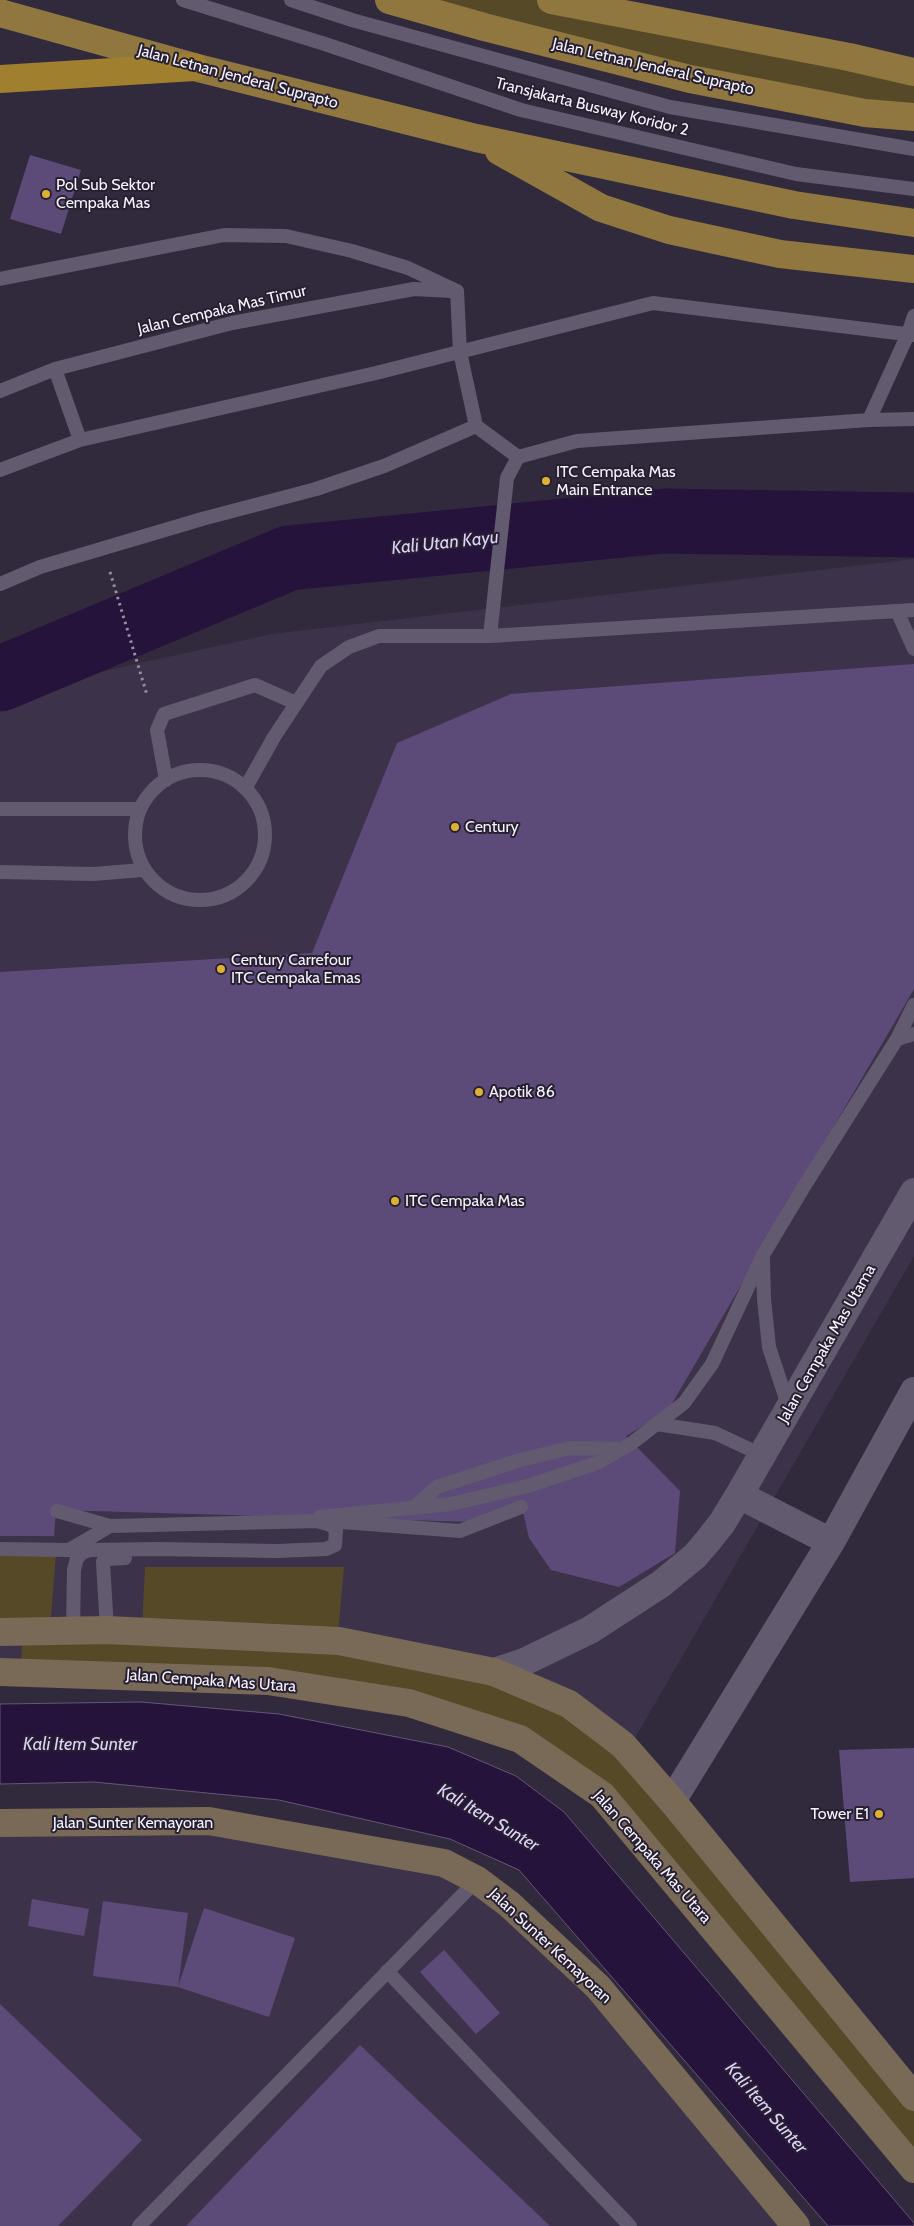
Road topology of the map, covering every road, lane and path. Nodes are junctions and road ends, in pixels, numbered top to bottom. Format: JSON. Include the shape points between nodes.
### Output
{"nodes":[{"id":1,"x":183,"y":0,"type":"edge"},
{"id":2,"x":291,"y":0,"type":"edge"},
{"id":3,"x":551,"y":0,"type":"edge"},
{"id":4,"x":396,"y":1,"type":"edge"},
{"id":5,"x":0,"y":13,"type":"edge"},
{"id":6,"x":194,"y":67,"type":"junction"},
{"id":7,"x":0,"y":69,"type":"edge"},
{"id":8,"x":914,"y":72,"type":"edge"},
{"id":9,"x":52,"y":75,"type":"junction"},
{"id":10,"x":0,"y":79,"type":"edge"},
{"id":11,"x":914,"y":117,"type":"edge"},
{"id":12,"x":476,"y":138,"type":"junction"},
{"id":13,"x":914,"y":149,"type":"edge"},
{"id":14,"x":914,"y":189,"type":"edge"},
{"id":15,"x":914,"y":223,"type":"edge"},
{"id":16,"x":914,"y":269,"type":"edge"},
{"id":17,"x":0,"y":279,"type":"edge"},
{"id":18,"x":457,"y":291,"type":"junction"},
{"id":19,"x":914,"y":316,"type":"edge"},
{"id":20,"x":911,"y":334,"type":"edge"},
{"id":21,"x":460,"y":352,"type":"junction"},
{"id":22,"x":55,"y":369,"type":"junction"},
{"id":23,"x":0,"y":392,"type":"edge"},
{"id":24,"x":914,"y":418,"type":"edge"},
{"id":25,"x":869,"y":420,"type":"junction"},
{"id":26,"x":476,"y":426,"type":"junction"},
{"id":27,"x":80,"y":440,"type":"junction"},
{"id":28,"x":518,"y":457,"type":"junction"},
{"id":29,"x":0,"y":470,"type":"edge"},
{"id":30,"x":112,"y":579,"type":"dead end"},
{"id":31,"x":0,"y":584,"type":"edge"},
{"id":32,"x":914,"y":610,"type":"edge"},
{"id":33,"x":897,"y":611,"type":"junction"},
{"id":34,"x":490,"y":636,"type":"junction"},
{"id":35,"x":914,"y":648,"type":"edge"},
{"id":36,"x":142,"y":679,"type":"dead end"},
{"id":37,"x":296,"y":703,"type":"junction"},
{"id":38,"x":166,"y":780,"type":"junction"},
{"id":39,"x":246,"y":787,"type":"junction"},
{"id":40,"x":138,"y":809,"type":"junction"},
{"id":41,"x":0,"y":810,"type":"edge"},
{"id":42,"x":142,"y":870,"type":"junction"},
{"id":43,"x":0,"y":872,"type":"edge"},
{"id":44,"x":914,"y":1005,"type":"edge"},
{"id":45,"x":914,"y":1034,"type":"edge"},
{"id":46,"x":897,"y":1039,"type":"junction"},
{"id":47,"x":914,"y":1192,"type":"edge"},
{"id":48,"x":763,"y":1255,"type":"junction"},
{"id":49,"x":914,"y":1391,"type":"edge"},
{"id":50,"x":790,"y":1408,"type":"junction"},
{"id":51,"x":657,"y":1424,"type":"junction"},
{"id":52,"x":622,"y":1449,"type":"junction"},
{"id":53,"x":762,"y":1455,"type":"junction"},
{"id":54,"x":739,"y":1495,"type":"junction"},
{"id":55,"x":522,"y":1507,"type":"dead end"},
{"id":56,"x":413,"y":1508,"type":"junction"},
{"id":57,"x":56,"y":1511,"type":"dead end"},
{"id":58,"x":316,"y":1521,"type":"junction"},
{"id":59,"x":110,"y":1526,"type":"junction"},
{"id":60,"x":831,"y":1542,"type":"junction"},
{"id":61,"x":0,"y":1549,"type":"edge"},
{"id":62,"x":179,"y":1550,"type":"junction"},
{"id":63,"x":72,"y":1630,"type":"junction"},
{"id":64,"x":107,"y":1630,"type":"junction"},
{"id":65,"x":0,"y":1632,"type":"edge"},
{"id":66,"x":0,"y":1672,"type":"edge"},
{"id":67,"x":494,"y":1672,"type":"junction"},
{"id":68,"x":672,"y":1802,"type":"junction"},
{"id":69,"x":0,"y":1823,"type":"edge"},
{"id":70,"x":477,"y":1880,"type":"junction"},
{"id":71,"x":387,"y":1972,"type":"junction"},
{"id":72,"x":914,"y":2097,"type":"edge"},
{"id":73,"x":914,"y":2169,"type":"edge"},
{"id":74,"x":139,"y":2226,"type":"edge"},
{"id":75,"x":630,"y":2226,"type":"edge"},
{"id":76,"x":796,"y":2226,"type":"edge"}],
"edges":[{"from":1,"to":14,"type":"lane","name":"Transjakarta Busway Koridor 2","via":[[521,110],[796,174]]},
{"from":2,"to":13,"type":"lane","name":"Transjakarta Busway Koridor 2","via":[[352,20],[670,108]]},
{"from":3,"to":8,"type":"main road"},
{"from":4,"to":11,"type":"main road","name":"Jalan Letnan Jenderal Suprapto","via":[[484,27],[690,79],[865,113]]},
{"from":5,"to":6,"type":"main road","name":"Jalan Letnan Jenderal Suprapto"},
{"from":6,"to":9,"type":"highway"},
{"from":6,"to":12,"type":"main road","name":"Jalan Letnan Jenderal Suprapto"},
{"from":7,"to":9,"type":"highway"},
{"from":9,"to":10,"type":"highway"},
{"from":12,"to":15,"type":"main road","name":"Jalan Letnan Jenderal Suprapto","via":[[794,205]]},
{"from":12,"to":16,"type":"main road","name":"Jalan Letnan Jenderal Suprapto","via":[[601,208],[669,230],[780,254]]},
{"from":17,"to":18,"type":"lane","via":[[224,235],[286,236],[408,268]]},
{"from":18,"to":21,"type":"lane"},
{"from":18,"to":22,"type":"lane","name":"Jalan Cempaka Mas Timur","via":[[414,289],[232,322]]},
{"from":19,"to":20,"type":"lane"},
{"from":20,"to":21,"type":"lane","via":[[653,303]]},
{"from":20,"to":25,"type":"lane"},
{"from":21,"to":26,"type":"lane"},
{"from":21,"to":27,"type":"lane"},
{"from":22,"to":23,"type":"lane","name":"Jalan Cempaka Mas Timur"},
{"from":22,"to":27,"type":"lane"},
{"from":24,"to":25,"type":"lane"},
{"from":25,"to":28,"type":"lane","via":[[577,441]]},
{"from":26,"to":28,"type":"lane"},
{"from":26,"to":31,"type":"lane","via":[[384,466],[333,483],[40,568]]},
{"from":27,"to":29,"type":"lane"},
{"from":28,"to":34,"type":"lane","via":[[507,478]]},
{"from":30,"to":36,"type":"path"},
{"from":32,"to":33,"type":"lane"},
{"from":33,"to":34,"type":"lane"},
{"from":33,"to":35,"type":"lane"},
{"from":34,"to":37,"type":"lane","via":[[380,636],[349,647],[321,666]]},
{"from":37,"to":38,"type":"lane","via":[[255,685],[164,714],[157,730]]},
{"from":37,"to":39,"type":"lane"},
{"from":38,"to":39,"type":"lane","via":[[180,771],[215,771]]},
{"from":38,"to":40,"type":"lane","via":[[151,789]]},
{"from":39,"to":42,"type":"lane","via":[[264,817],[265,851],[248,882],[218,899],[184,900]]},
{"from":40,"to":41,"type":"lane"},
{"from":40,"to":42,"type":"lane","via":[[135,854]]},
{"from":42,"to":43,"type":"lane","via":[[93,874]]},
{"from":44,"to":46,"type":"lane"},
{"from":45,"to":46,"type":"lane"},
{"from":46,"to":48,"type":"lane","via":[[804,1184]]},
{"from":47,"to":50,"type":"street","name":"Jalan Cempaka Mas Utama"},
{"from":48,"to":50,"type":"lane","via":[[769,1348]]},
{"from":48,"to":51,"type":"lane","via":[[712,1364],[684,1403]]},
{"from":49,"to":60,"type":"street"},
{"from":50,"to":53,"type":"street","name":"Jalan Cempaka Mas Utama"},
{"from":51,"to":52,"type":"lane"},
{"from":51,"to":53,"type":"lane","via":[[715,1433]]},
{"from":52,"to":56,"type":"lane","via":[[597,1463],[528,1486],[451,1504]]},
{"from":52,"to":56,"type":"lane","via":[[570,1448],[520,1460],[437,1487]]},
{"from":53,"to":54,"type":"street","name":"Jalan Cempaka Mas Utama"},
{"from":54,"to":60,"type":"street"},
{"from":54,"to":67,"type":"street","name":"Jalan Cempaka Mas Utama","via":[[708,1542],[661,1584],[590,1630],[524,1662]]},
{"from":55,"to":58,"type":"lane","via":[[460,1531]]},
{"from":56,"to":58,"type":"lane","via":[[320,1517]]},
{"from":57,"to":59,"type":"lane"},
{"from":58,"to":59,"type":"lane"},
{"from":58,"to":62,"type":"lane","via":[[331,1525],[336,1531],[335,1545],[326,1549],[277,1551]]},
{"from":59,"to":61,"type":"lane","via":[[69,1550]]},
{"from":60,"to":68,"type":"street"},
{"from":62,"to":63,"type":"lane","via":[[82,1552],[74,1570]]},
{"from":62,"to":64,"type":"lane","via":[[172,1557],[108,1559],[103,1562]]},
{"from":63,"to":64,"type":"main road"},
{"from":63,"to":65,"type":"main road"},
{"from":64,"to":67,"type":"main road","via":[[339,1640]]},
{"from":66,"to":73,"type":"main road","name":"Jalan Cempaka Mas Utara","via":[[268,1681],[409,1703],[520,1739],[602,1794]]},
{"from":67,"to":68,"type":"main road","via":[[569,1704],[623,1745]]},
{"from":68,"to":72,"type":"main road"},
{"from":69,"to":70,"type":"main road","name":"Jalan Sunter Kemayoran","via":[[210,1821],[444,1863]]},
{"from":70,"to":71,"type":"lane"},
{"from":70,"to":76,"type":"main road","name":"Jalan Sunter Kemayoran","via":[[509,1904],[598,1987]]},
{"from":71,"to":74,"type":"lane"},
{"from":71,"to":75,"type":"lane"}]}
